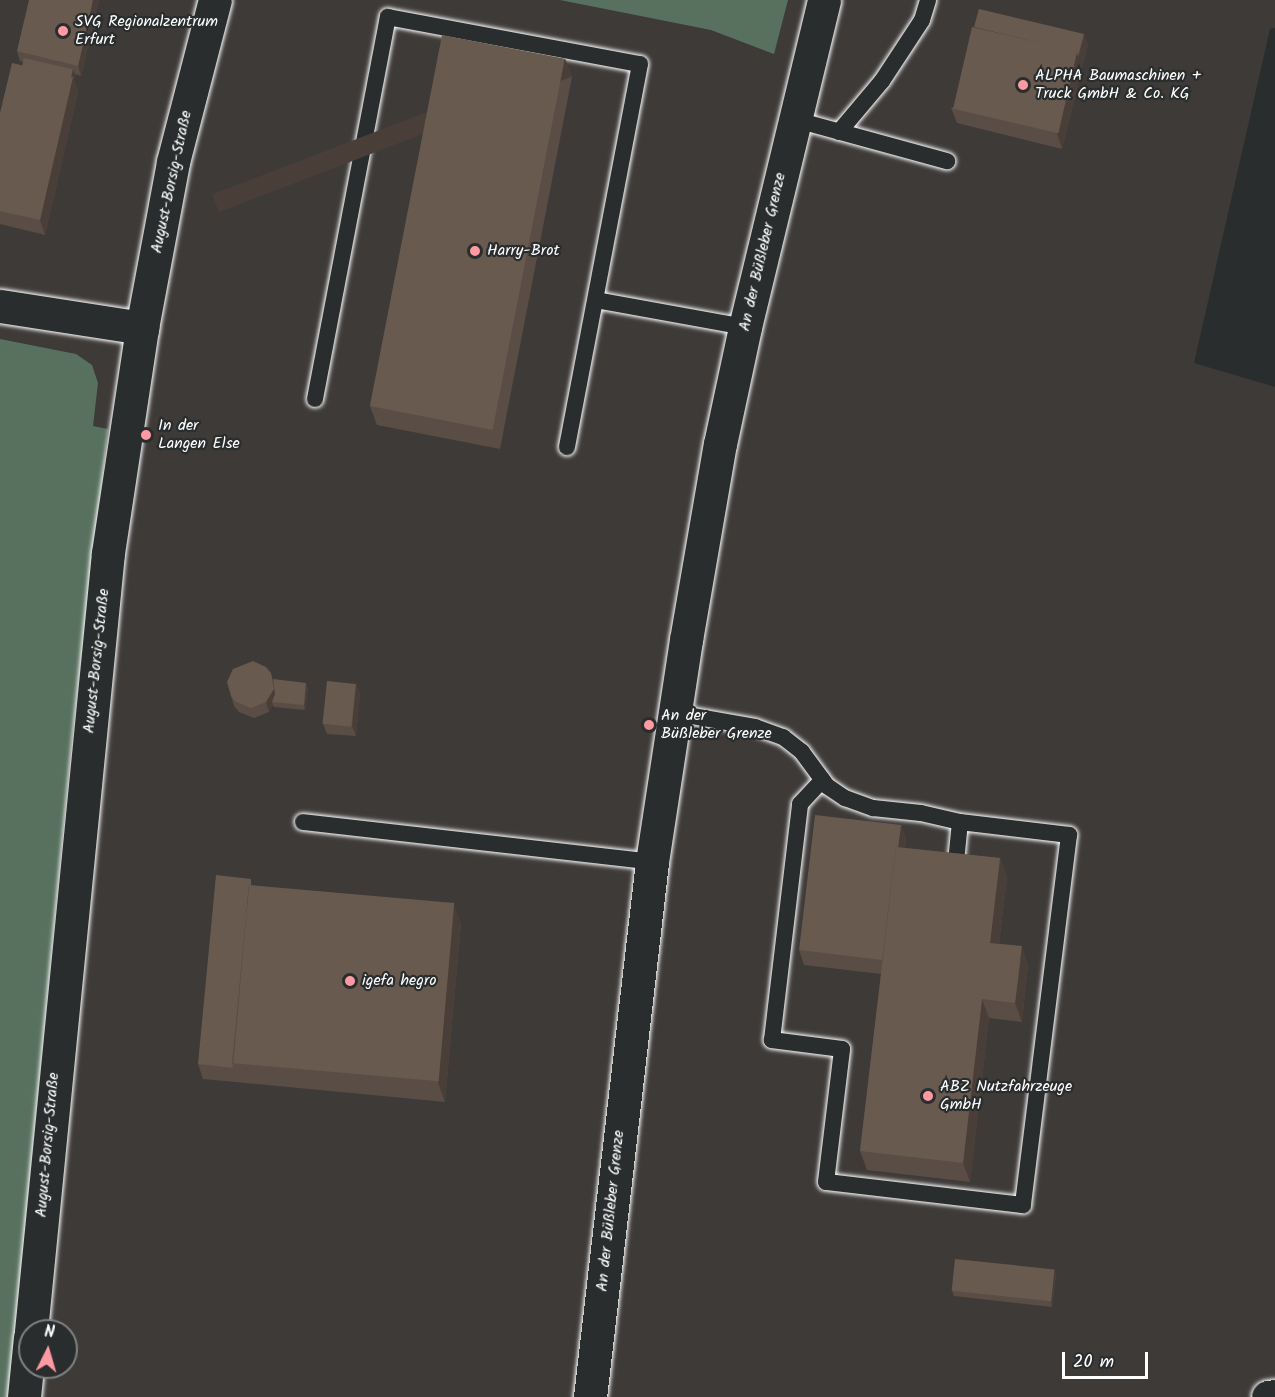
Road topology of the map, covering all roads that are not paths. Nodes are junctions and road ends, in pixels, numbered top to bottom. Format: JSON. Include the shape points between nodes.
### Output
{"nodes":[{"id":1,"x":215,"y":0,"type":"edge"},
{"id":2,"x":824,"y":0,"type":"edge"},
{"id":3,"x":928,"y":0,"type":"edge"},
{"id":4,"x":793,"y":120,"type":"junction"},
{"id":5,"x":838,"y":132,"type":"junction"},
{"id":6,"x":947,"y":161,"type":"dead end"},
{"id":7,"x":596,"y":300,"type":"junction"},
{"id":8,"x":0,"y":306,"type":"edge"},
{"id":9,"x":745,"y":327,"type":"junction"},
{"id":10,"x":142,"y":328,"type":"junction"},
{"id":11,"x":315,"y":399,"type":"dead end"},
{"id":12,"x":567,"y":447,"type":"dead end"},
{"id":13,"x":675,"y":713,"type":"junction"},
{"id":14,"x":822,"y":780,"type":"junction"},
{"id":15,"x":303,"y":822,"type":"dead end"},
{"id":16,"x":960,"y":822,"type":"junction"},
{"id":17,"x":652,"y":862,"type":"junction"},
{"id":18,"x":955,"y":872,"type":"edge"},
{"id":19,"x":32,"y":1319,"type":"edge"},
{"id":20,"x":26,"y":1379,"type":"edge"},
{"id":21,"x":1275,"y":1396,"type":"edge"},
{"id":22,"x":24,"y":1397,"type":"edge"},
{"id":23,"x":590,"y":1397,"type":"edge"},
{"id":24,"x":1268,"y":1397,"type":"edge"}],
"edges":[{"from":1,"to":10,"type":"street","name":"August-Borsig-Straße","via":[[173,162]]},
{"from":2,"to":4,"type":"street","name":"An der Büßleber Grenze"},
{"from":3,"to":5,"type":"lane","via":[[922,20],[882,81]]},
{"from":4,"to":5,"type":"lane"},
{"from":4,"to":9,"type":"street","name":"An der Büßleber Grenze"},
{"from":5,"to":6,"type":"lane"},
{"from":7,"to":9,"type":"lane"},
{"from":7,"to":11,"type":"lane","via":[[640,64],[388,17]]},
{"from":7,"to":12,"type":"lane"},
{"from":8,"to":10,"type":"street"},
{"from":9,"to":13,"type":"street","name":"An der Büßleber Grenze","via":[[720,444]]},
{"from":10,"to":19,"type":"street","name":"August-Borsig-Straße","via":[[108,553]]},
{"from":13,"to":14,"type":"lane","via":[[755,727],[783,737],[802,752]]},
{"from":13,"to":17,"type":"street","name":"An der Büßleber Grenze"},
{"from":14,"to":16,"type":"lane","via":[[845,798],[873,808]]},
{"from":14,"to":16,"type":"lane","via":[[800,804],[772,1040],[842,1049],[826,1182],[1023,1205],[1069,835]]},
{"from":15,"to":17,"type":"lane"},
{"from":16,"to":18,"type":"lane"},
{"from":17,"to":23,"type":"street","name":"An der Büßleber Grenze"},
{"from":20,"to":22,"type":"street"},
{"from":21,"to":24,"type":"street"}]}
